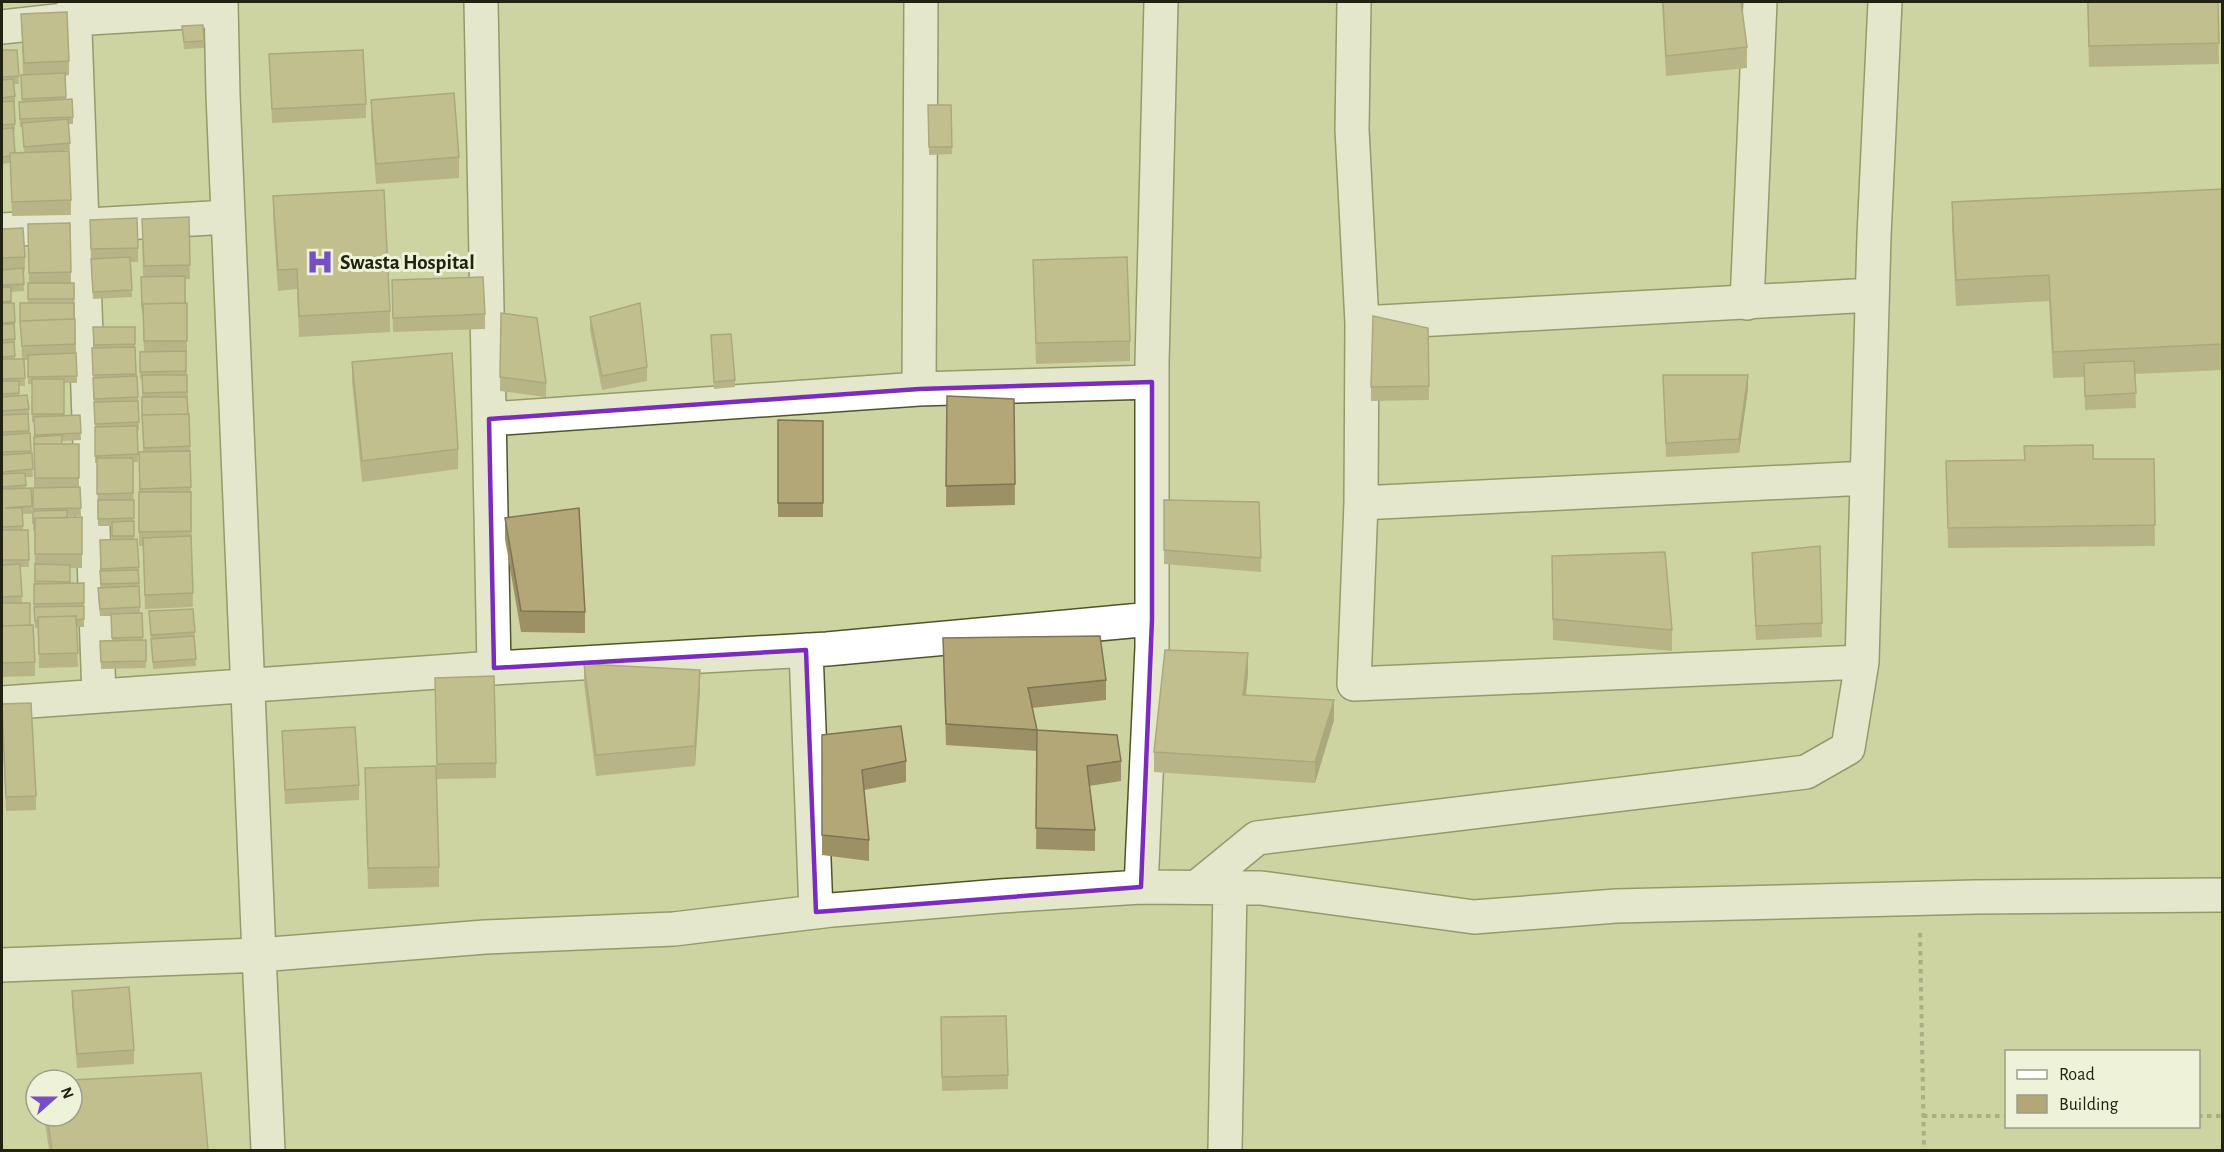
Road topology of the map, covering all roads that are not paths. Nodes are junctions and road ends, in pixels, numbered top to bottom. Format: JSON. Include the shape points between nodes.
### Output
{"nodes":[{"id":1,"x":481,"y":2,"type":"edge"},
{"id":2,"x":921,"y":2,"type":"edge"},
{"id":3,"x":1161,"y":2,"type":"edge"},
{"id":4,"x":1354,"y":2,"type":"edge"},
{"id":5,"x":1760,"y":2,"type":"edge"},
{"id":6,"x":1885,"y":2,"type":"edge"},
{"id":7,"x":221,"y":6,"type":"edge"},
{"id":8,"x":74,"y":10,"type":"edge"},
{"id":9,"x":2,"y":27,"type":"edge"},
{"id":10,"x":228,"y":217,"type":"junction"},
{"id":11,"x":81,"y":225,"type":"junction"},
{"id":12,"x":2,"y":230,"type":"edge"},
{"id":13,"x":1872,"y":295,"type":"junction"},
{"id":14,"x":1747,"y":303,"type":"junction"},
{"id":15,"x":1362,"y":323,"type":"junction"},
{"id":16,"x":1152,"y":382,"type":"junction"},
{"id":17,"x":920,"y":389,"type":"junction"},
{"id":18,"x":489,"y":419,"type":"junction"},
{"id":19,"x":1867,"y":478,"type":"junction"},
{"id":20,"x":1361,"y":503,"type":"junction"},
{"id":21,"x":1152,"y":619,"type":"junction"},
{"id":22,"x":806,"y":650,"type":"junction"},
{"id":23,"x":1862,"y":662,"type":"junction"},
{"id":24,"x":494,"y":668,"type":"junction"},
{"id":25,"x":248,"y":685,"type":"junction"},
{"id":26,"x":99,"y":696,"type":"junction"},
{"id":27,"x":2,"y":703,"type":"edge"},
{"id":28,"x":1141,"y":887,"type":"junction"},
{"id":29,"x":1197,"y":887,"type":"junction"},
{"id":30,"x":1230,"y":888,"type":"junction"},
{"id":31,"x":2223,"y":895,"type":"edge"},
{"id":32,"x":816,"y":912,"type":"junction"},
{"id":33,"x":259,"y":955,"type":"junction"},
{"id":34,"x":2,"y":964,"type":"edge"},
{"id":35,"x":268,"y":1150,"type":"edge"},
{"id":36,"x":1225,"y":1150,"type":"edge"}],
"edges":[{"from":1,"to":18,"type":"street"},
{"from":2,"to":17,"type":"street"},
{"from":3,"to":16,"type":"street"},
{"from":4,"to":15,"type":"street","via":[[1352,129]]},
{"from":5,"to":14,"type":"street"},
{"from":6,"to":13,"type":"street"},
{"from":7,"to":8,"type":"street"},
{"from":7,"to":10,"type":"street"},
{"from":8,"to":9,"type":"street"},
{"from":8,"to":11,"type":"street"},
{"from":10,"to":11,"type":"street"},
{"from":10,"to":25,"type":"street"},
{"from":11,"to":12,"type":"street"},
{"from":11,"to":26,"type":"street"},
{"from":13,"to":14,"type":"street"},
{"from":13,"to":19,"type":"street"},
{"from":14,"to":15,"type":"street"},
{"from":15,"to":20,"type":"street"},
{"from":16,"to":17,"type":"street"},
{"from":16,"to":21,"type":"street"},
{"from":17,"to":18,"type":"street"},
{"from":18,"to":24,"type":"street"},
{"from":19,"to":20,"type":"street"},
{"from":19,"to":23,"type":"street"},
{"from":20,"to":23,"type":"street","via":[[1354,684]]},
{"from":21,"to":22,"type":"street"},
{"from":21,"to":28,"type":"street"},
{"from":22,"to":24,"type":"street"},
{"from":22,"to":32,"type":"street"},
{"from":23,"to":29,"type":"street","via":[[1848,748],[1806,772],[1257,838]]},
{"from":24,"to":25,"type":"street"},
{"from":25,"to":26,"type":"street"},
{"from":25,"to":33,"type":"street"},
{"from":26,"to":27,"type":"street"},
{"from":28,"to":29,"type":"street"},
{"from":28,"to":32,"type":"street"},
{"from":29,"to":30,"type":"street"},
{"from":30,"to":31,"type":"street","via":[[1261,888],[1474,917],[1616,906]]},
{"from":30,"to":36,"type":"street"},
{"from":32,"to":33,"type":"street","via":[[674,929],[485,937]]},
{"from":33,"to":34,"type":"street"},
{"from":33,"to":35,"type":"street"}]}
